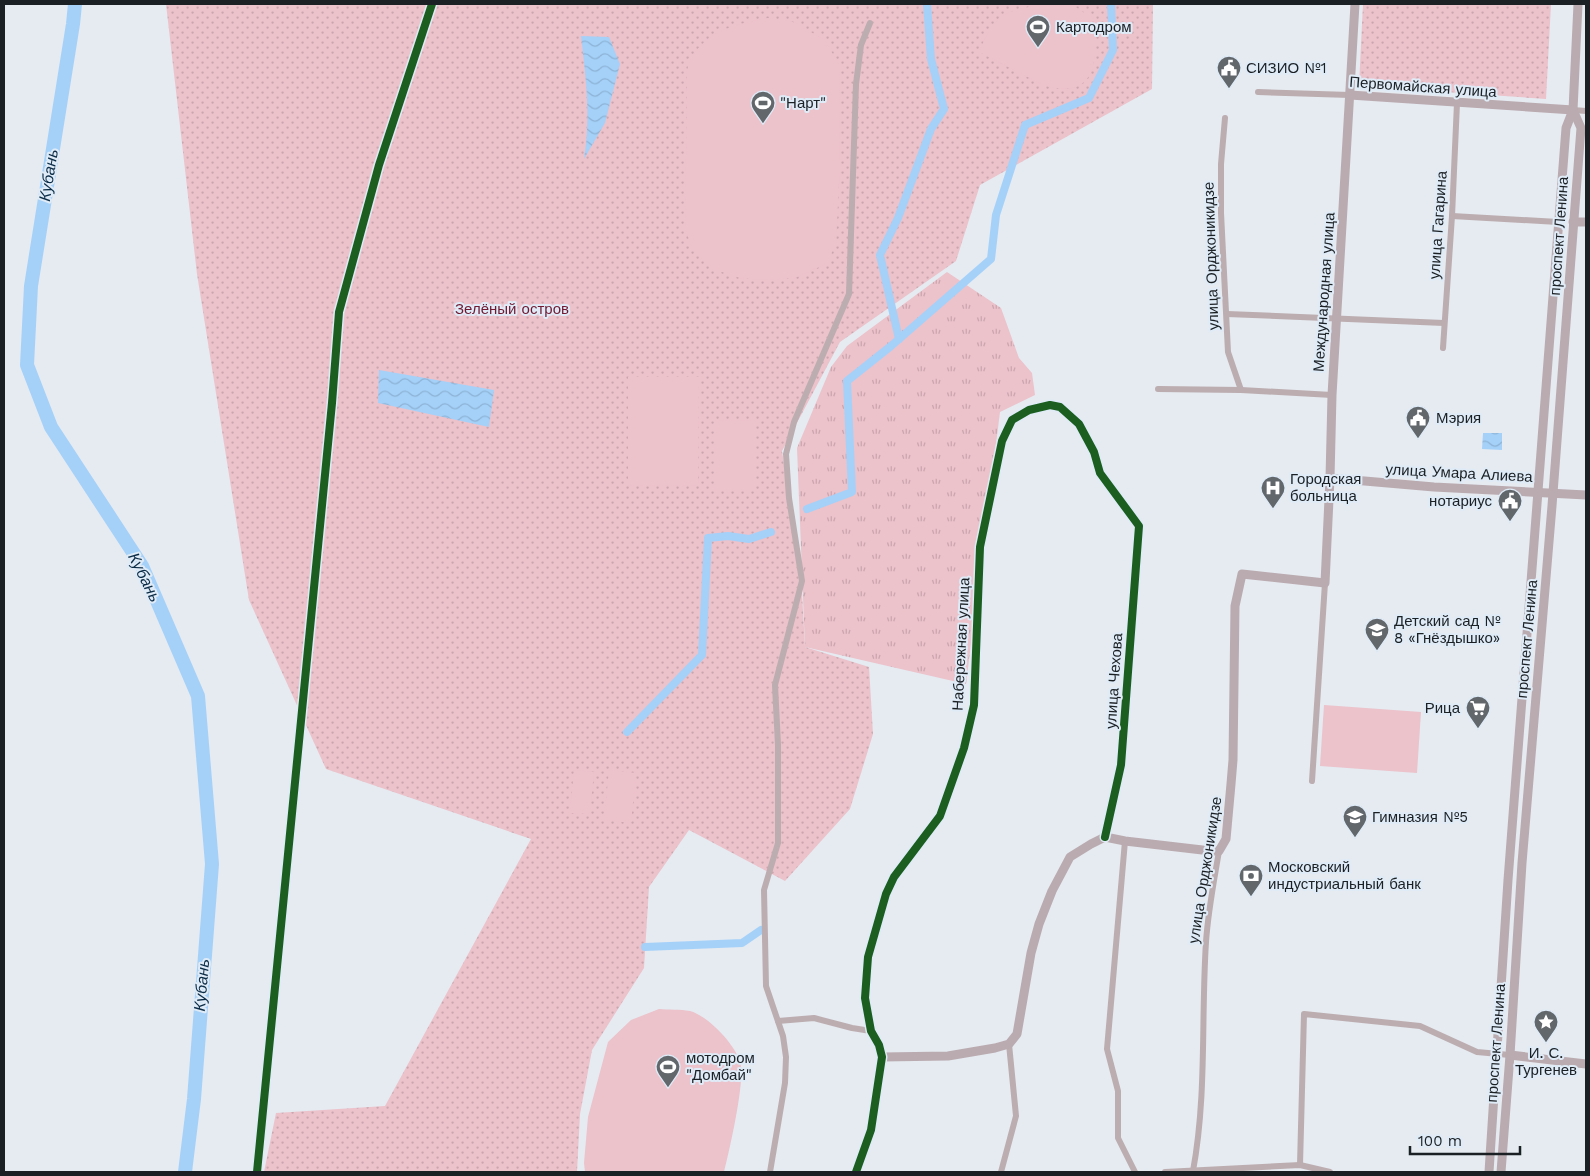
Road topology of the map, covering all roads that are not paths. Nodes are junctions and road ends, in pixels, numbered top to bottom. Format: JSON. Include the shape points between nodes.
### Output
{"nodes":[{"id":1,"x":432,"y":4,"type":"edge"},
{"id":2,"x":1355,"y":4,"type":"edge"},
{"id":3,"x":1578,"y":4,"type":"edge"},
{"id":4,"x":870,"y":23,"type":"dead end"},
{"id":5,"x":1258,"y":92,"type":"dead end"},
{"id":6,"x":1350,"y":95,"type":"junction"},
{"id":7,"x":1457,"y":103,"type":"junction"},
{"id":8,"x":1573,"y":110,"type":"junction"},
{"id":9,"x":1586,"y":111,"type":"edge"},
{"id":10,"x":1225,"y":118,"type":"dead end"},
{"id":11,"x":1452,"y":216,"type":"junction"},
{"id":12,"x":1558,"y":222,"type":"junction"},
{"id":13,"x":1573,"y":222,"type":"junction"},
{"id":14,"x":1586,"y":222,"type":"edge"},
{"id":15,"x":1227,"y":314,"type":"junction"},
{"id":16,"x":1336,"y":319,"type":"junction"},
{"id":17,"x":1444,"y":323,"type":"junction"},
{"id":18,"x":1443,"y":348,"type":"dead end"},
{"id":19,"x":1158,"y":389,"type":"dead end"},
{"id":20,"x":1241,"y":390,"type":"junction"},
{"id":21,"x":1332,"y":395,"type":"junction"},
{"id":22,"x":1012,"y":420,"type":"joint"},
{"id":23,"x":1330,"y":478,"type":"junction"},
{"id":24,"x":1538,"y":491,"type":"junction"},
{"id":25,"x":1553,"y":492,"type":"junction"},
{"id":26,"x":1586,"y":495,"type":"edge"},
{"id":27,"x":1325,"y":583,"type":"junction"},
{"id":28,"x":1312,"y":781,"type":"dead end"},
{"id":29,"x":1105,"y":837,"type":"junction"},
{"id":30,"x":1125,"y":841,"type":"junction"},
{"id":31,"x":1219,"y":851,"type":"junction"},
{"id":32,"x":778,"y":1021,"type":"junction"},
{"id":33,"x":871,"y":1031,"type":"junction"},
{"id":34,"x":1009,"y":1044,"type":"junction"},
{"id":35,"x":1497,"y":1054,"type":"junction"},
{"id":36,"x":1510,"y":1055,"type":"junction"},
{"id":37,"x":882,"y":1057,"type":"junction"},
{"id":38,"x":1586,"y":1064,"type":"edge"},
{"id":39,"x":1300,"y":1165,"type":"junction"},
{"id":40,"x":1193,"y":1171,"type":"junction"},
{"id":41,"x":257,"y":1172,"type":"edge"},
{"id":42,"x":770,"y":1172,"type":"edge"},
{"id":43,"x":856,"y":1172,"type":"edge"},
{"id":44,"x":1001,"y":1172,"type":"edge"},
{"id":45,"x":1135,"y":1172,"type":"edge"},
{"id":46,"x":1165,"y":1172,"type":"edge"},
{"id":47,"x":1330,"y":1172,"type":"edge"},
{"id":48,"x":1489,"y":1172,"type":"edge"},
{"id":49,"x":1501,"y":1172,"type":"edge"}],
"edges":[{"from":1,"to":41,"type":"street","via":[[379,165],[339,312]]},
{"from":2,"to":6,"type":"main road","name":"Международная улица"},
{"from":3,"to":8,"type":"main road","name":"проспект Ленина"},
{"from":4,"to":32,"type":"street","via":[[861,45],[856,84],[850,294],[794,422],[786,454],[789,498],[802,581],[775,685],[778,843],[764,890],[766,986]]},
{"from":5,"to":6,"type":"street","name":"Первомайская улица"},
{"from":6,"to":7,"type":"main road","name":"Первомайская улица"},
{"from":6,"to":16,"type":"main road","name":"Международная улица"},
{"from":7,"to":8,"type":"main road","name":"Первомайская улица"},
{"from":7,"to":11,"type":"street","name":"улица Гагарина"},
{"from":8,"to":9,"type":"street","name":"Первомайская улица"},
{"from":8,"to":12,"type":"main road","name":"проспект Ленина","via":[[1566,128]]},
{"from":8,"to":13,"type":"main road","name":"проспект Ленина","via":[[1581,128]]},
{"from":10,"to":15,"type":"street","name":"улица Орджоникидзе","via":[[1221,193]]},
{"from":11,"to":12,"type":"street"},
{"from":11,"to":17,"type":"street","name":"улица Гагарина"},
{"from":12,"to":24,"type":"main road","name":"проспект Ленина"},
{"from":13,"to":14,"type":"main road"},
{"from":13,"to":25,"type":"main road","name":"проспект Ленина"},
{"from":15,"to":16,"type":"street"},
{"from":15,"to":20,"type":"street","name":"улица Орджоникидзе","via":[[1228,352]]},
{"from":16,"to":17,"type":"street"},
{"from":16,"to":21,"type":"main road","name":"Международная улица"},
{"from":17,"to":18,"type":"street","name":"улица Гагарина"},
{"from":19,"to":20,"type":"street"},
{"from":20,"to":21,"type":"street"},
{"from":21,"to":23,"type":"main road","name":"Международная улица"},
{"from":22,"to":29,"type":"street","name":"улица Чехова","via":[[1028,410],[1050,405],[1060,407],[1079,424],[1094,452],[1100,473],[1139,526],[1122,765]]},
{"from":22,"to":33,"type":"street","name":"Набережная улица","via":[[1002,441],[980,548],[974,705],[964,748],[940,816],[894,877],[886,894],[868,957],[865,998]]},
{"from":23,"to":24,"type":"main road","name":"улица Умара Алиева"},
{"from":23,"to":27,"type":"main road","name":"Международная улица"},
{"from":24,"to":25,"type":"main road","name":"улица Умара Алиева"},
{"from":24,"to":35,"type":"main road","name":"проспект Ленина"},
{"from":25,"to":26,"type":"main road","name":"улица Умара Алиева"},
{"from":25,"to":36,"type":"main road","name":"проспект Ленина"},
{"from":27,"to":28,"type":"street","name":"Международная улица"},
{"from":27,"to":31,"type":"main road","name":"улица Орджоникидзе","via":[[1242,574],[1235,606],[1229,812],[1226,839]]},
{"from":29,"to":30,"type":"main road"},
{"from":29,"to":34,"type":"main road","via":[[1070,857],[1052,891],[1030,953],[1017,1034]]},
{"from":30,"to":31,"type":"main road"},
{"from":30,"to":45,"type":"street","via":[[1107,1049],[1118,1091],[1118,1138]]},
{"from":31,"to":40,"type":"street","name":"улица Орджоникидзе","via":[[1206,941],[1204,1050]]},
{"from":32,"to":33,"type":"street","via":[[814,1018]]},
{"from":32,"to":42,"type":"street","via":[[786,1057],[785,1083]]},
{"from":33,"to":37,"type":"street","name":"Набережная улица"},
{"from":34,"to":37,"type":"main road","via":[[948,1056]]},
{"from":34,"to":44,"type":"street","via":[[1016,1116]]},
{"from":35,"to":36,"type":"street"},
{"from":35,"to":39,"type":"street","via":[[1477,1052],[1420,1026],[1304,1014]]},
{"from":35,"to":48,"type":"main road","name":"проспект Ленина"},
{"from":36,"to":38,"type":"main road"},
{"from":36,"to":49,"type":"main road","name":"проспект Ленина"},
{"from":37,"to":43,"type":"main road","via":[[871,1130]]},
{"from":39,"to":40,"type":"street"},
{"from":39,"to":47,"type":"street"},
{"from":40,"to":46,"type":"street"}]}
